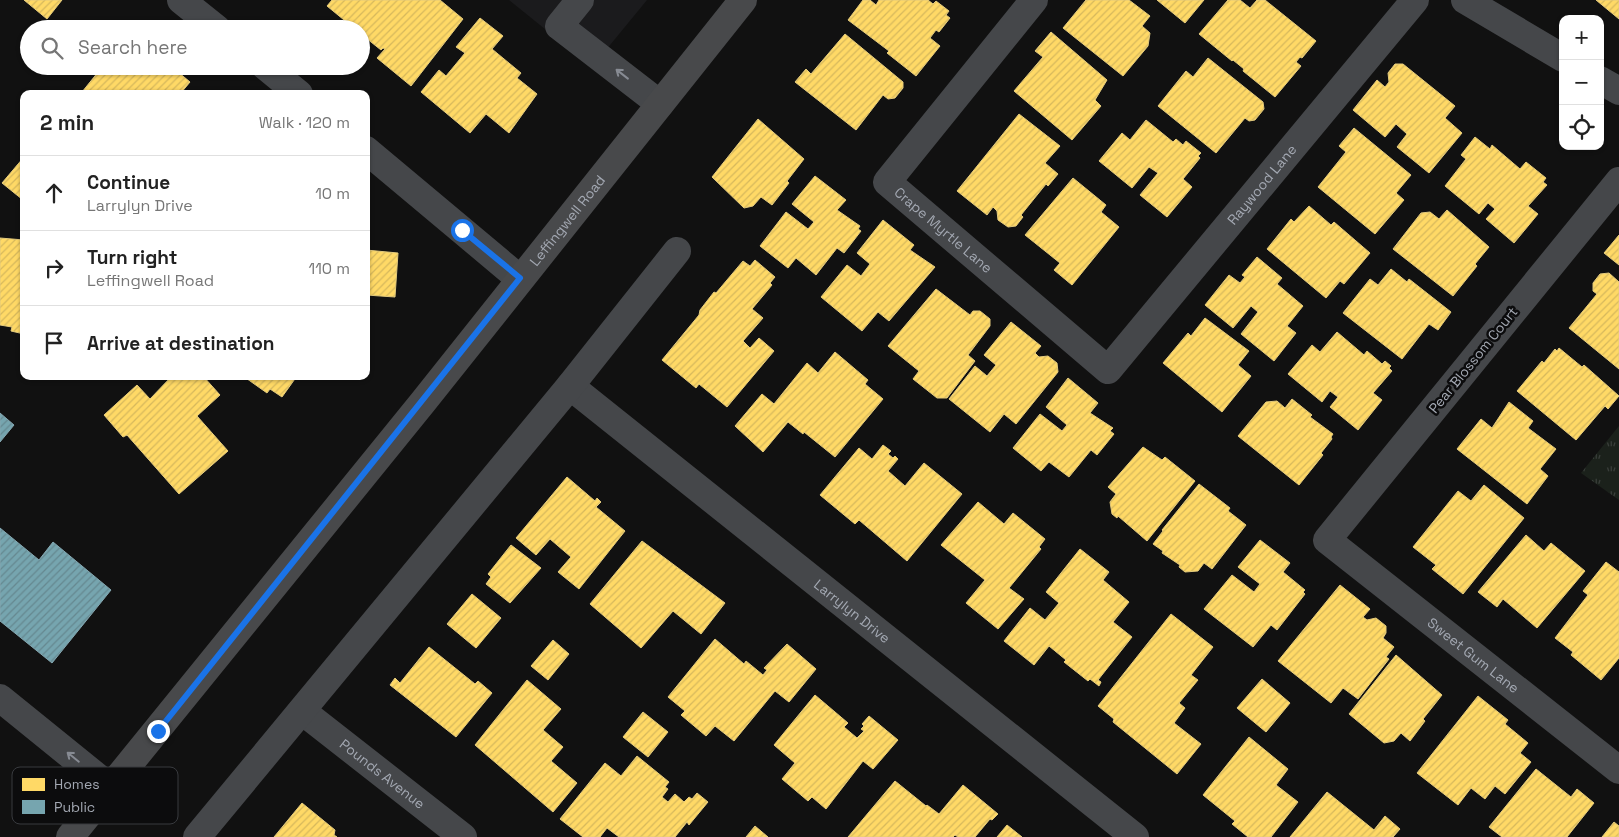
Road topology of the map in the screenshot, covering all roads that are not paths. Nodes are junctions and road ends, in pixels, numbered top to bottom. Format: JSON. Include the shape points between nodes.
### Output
{"nodes":[{"id":1,"x":181,"y":0,"type":"edge"},
{"id":2,"x":580,"y":0,"type":"edge"},
{"id":3,"x":743,"y":0,"type":"edge"},
{"id":4,"x":1034,"y":0,"type":"edge"},
{"id":5,"x":1415,"y":0,"type":"edge"},
{"id":6,"x":1465,"y":0,"type":"edge"},
{"id":7,"x":207,"y":20,"type":"edge"},
{"id":8,"x":1559,"y":56,"type":"edge"},
{"id":9,"x":276,"y":75,"type":"edge"},
{"id":10,"x":1604,"y":82,"type":"edge"},
{"id":11,"x":294,"y":90,"type":"edge"},
{"id":12,"x":1619,"y":91,"type":"edge"},
{"id":13,"x":660,"y":104,"type":"junction"},
{"id":14,"x":370,"y":153,"type":"edge"},
{"id":15,"x":1619,"y":181,"type":"edge"},
{"id":16,"x":677,"y":251,"type":"dead end"},
{"id":17,"x":520,"y":278,"type":"junction"},
{"id":18,"x":1108,"y":370,"type":"joint"},
{"id":19,"x":570,"y":386,"type":"junction"},
{"id":20,"x":1327,"y":540,"type":"joint"},
{"id":21,"x":0,"y":698,"type":"edge"},
{"id":22,"x":302,"y":711,"type":"junction"},
{"id":23,"x":85,"y":767,"type":"edge"},
{"id":24,"x":128,"y":767,"type":"edge"},
{"id":25,"x":1619,"y":770,"type":"edge"},
{"id":26,"x":81,"y":824,"type":"edge"},
{"id":27,"x":70,"y":837,"type":"edge"},
{"id":28,"x":197,"y":837,"type":"edge"},
{"id":29,"x":463,"y":837,"type":"edge"},
{"id":30,"x":1135,"y":837,"type":"edge"}],
"edges":[{"from":1,"to":7,"type":"street"},
{"from":13,"to":2,"type":"street","one_way":true,"via":[[559,26]]},
{"from":3,"to":13,"type":"main road","name":"Leffingwell Road"},
{"from":4,"to":18,"type":"street","name":"Crape Myrtle Lane","via":[[887,182]]},
{"from":5,"to":18,"type":"street","name":"Raywood Lane"},
{"from":6,"to":8,"type":"street"},
{"from":9,"to":11,"type":"street"},
{"from":10,"to":12,"type":"street"},
{"from":13,"to":17,"type":"main road","name":"Leffingwell Road"},
{"from":14,"to":17,"type":"street"},
{"from":15,"to":20,"type":"street","name":"Pear Blossom Court"},
{"from":16,"to":19,"type":"street"},
{"from":17,"to":24,"type":"main road","name":"Leffingwell Road"},
{"from":19,"to":22,"type":"street"},
{"from":19,"to":30,"type":"street","name":"Larrylyn Drive"},
{"from":20,"to":25,"type":"street","name":"Sweet Gum Lane"},
{"from":23,"to":21,"type":"street","one_way":true},
{"from":22,"to":28,"type":"street"},
{"from":22,"to":29,"type":"street","name":"Pounds Avenue"},
{"from":26,"to":27,"type":"main road","name":"Leffingwell Road"}]}
